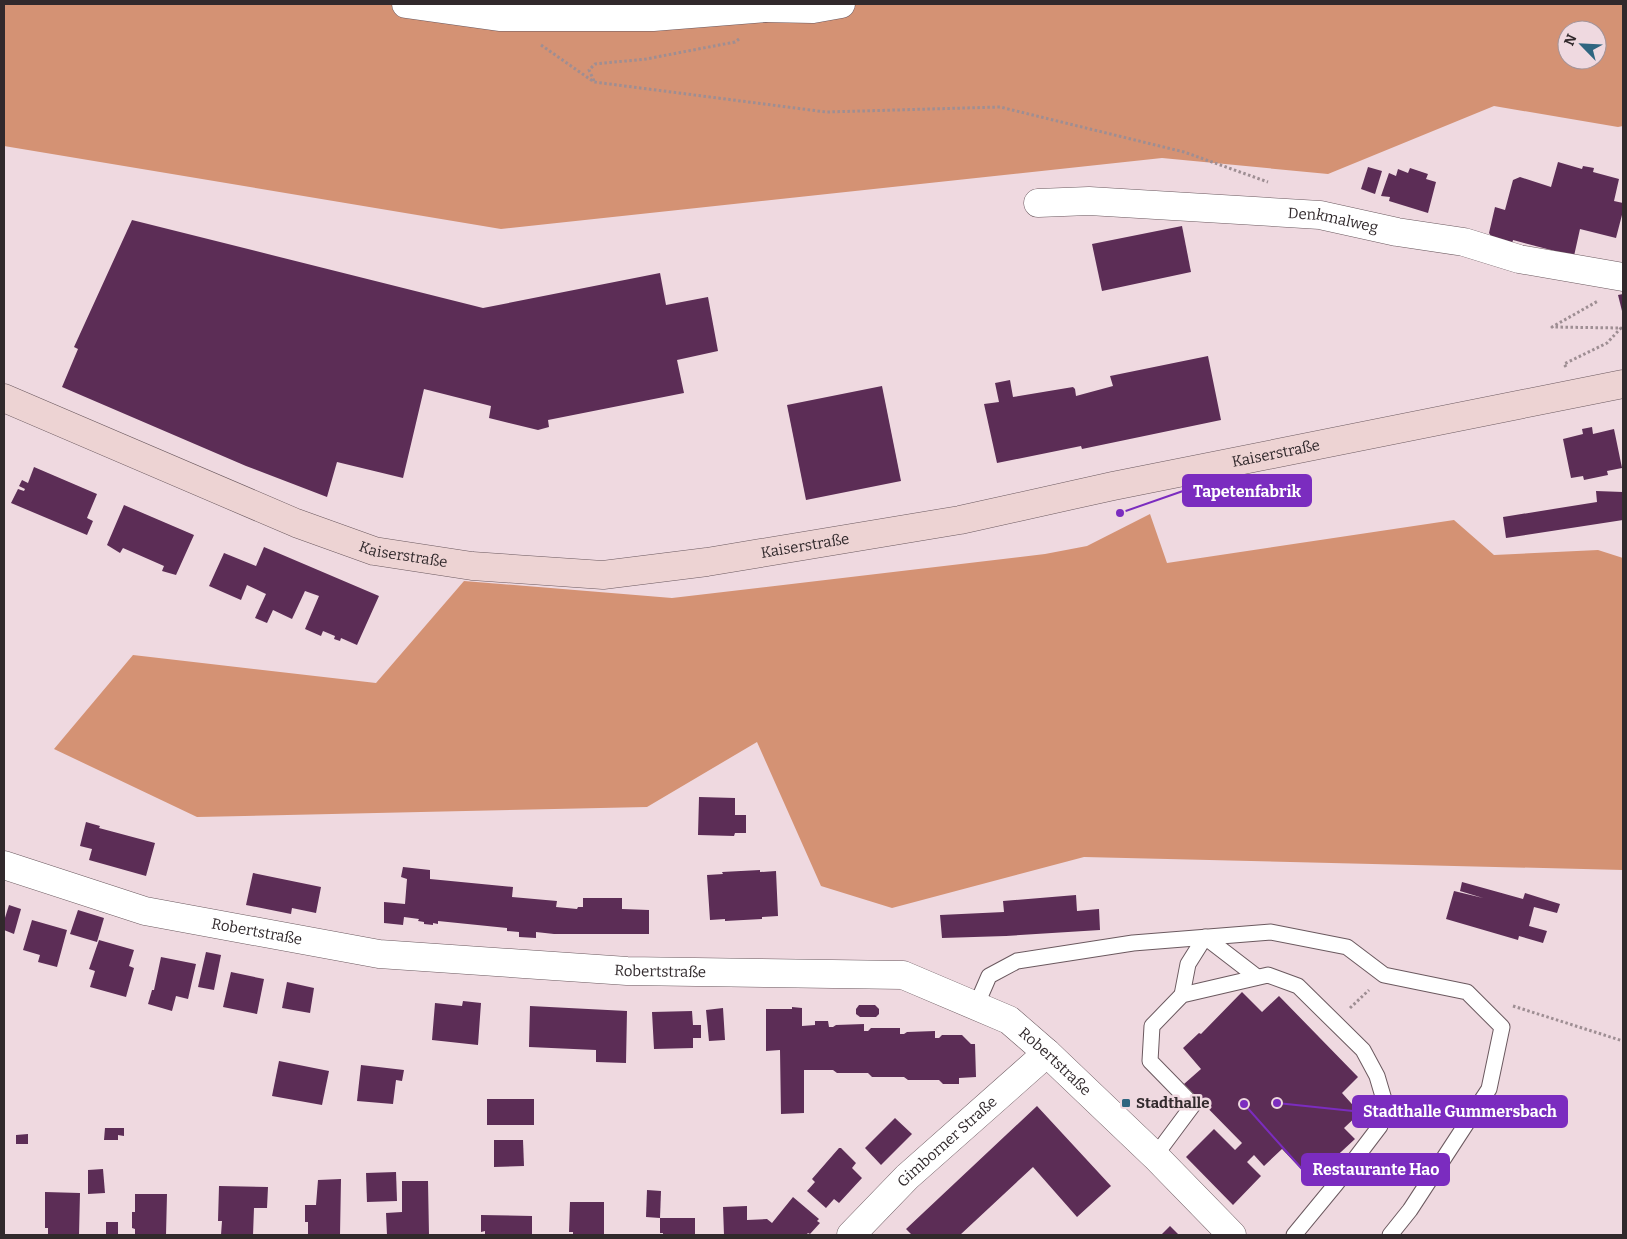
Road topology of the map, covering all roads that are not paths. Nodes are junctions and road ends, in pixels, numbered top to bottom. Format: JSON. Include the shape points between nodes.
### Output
{"nodes":[{"id":1,"x":406,"y":4,"type":"edge"},
{"id":2,"x":841,"y":4,"type":"edge"},
{"id":3,"x":772,"y":6,"type":"edge"},
{"id":4,"x":1038,"y":203,"type":"dead end"},
{"id":5,"x":1622,"y":277,"type":"edge"},
{"id":6,"x":1623,"y":384,"type":"edge"},
{"id":7,"x":4,"y":398,"type":"edge"},
{"id":8,"x":4,"y":864,"type":"edge"},
{"id":9,"x":1205,"y":937,"type":"junction"},
{"id":10,"x":1257,"y":977,"type":"junction"},
{"id":11,"x":1182,"y":996,"type":"junction"},
{"id":12,"x":976,"y":1006,"type":"junction"},
{"id":13,"x":1047,"y":1053,"type":"junction"},
{"id":14,"x":1155,"y":1156,"type":"junction"},
{"id":15,"x":851,"y":1235,"type":"edge"},
{"id":16,"x":1232,"y":1235,"type":"edge"},
{"id":17,"x":1294,"y":1235,"type":"edge"},
{"id":18,"x":1390,"y":1235,"type":"edge"}],
"edges":[{"from":1,"to":3,"type":"street","via":[[514,17],[653,17]]},
{"from":2,"to":3,"type":"street","via":[[812,9]]},
{"from":4,"to":5,"type":"street","name":"Denkmalweg","via":[[1099,202],[1320,215],[1397,232],[1464,242],[1519,259]]},
{"from":6,"to":7,"type":"street","name":"Kaiserstraße","via":[[1123,484],[960,520],[707,562],[603,575],[472,566],[374,551],[296,523]]},
{"from":8,"to":12,"type":"street","name":"Robertstraße","via":[[145,910],[379,954],[627,971],[903,975]]},
{"from":9,"to":10,"type":"lane"},
{"from":9,"to":11,"type":"lane","via":[[1188,964]]},
{"from":9,"to":12,"type":"lane","via":[[1134,943],[1017,961],[988,976]]},
{"from":9,"to":18,"type":"lane","via":[[1271,932],[1347,947],[1384,975],[1467,992],[1502,1027],[1489,1089],[1410,1210]]},
{"from":10,"to":11,"type":"lane"},
{"from":10,"to":17,"type":"lane","via":[[1268,975],[1298,986],[1364,1050],[1377,1076],[1385,1103],[1380,1126]]},
{"from":11,"to":14,"type":"lane","via":[[1152,1026],[1150,1061],[1192,1105]]},
{"from":12,"to":13,"type":"street","name":"Robertstraße","via":[[1009,1020]]},
{"from":13,"to":14,"type":"street","name":"Robertstraße"},
{"from":13,"to":15,"type":"street","name":"Gimborner Straße","via":[[907,1177]]},
{"from":14,"to":16,"type":"street","name":"Robertstraße"}]}
